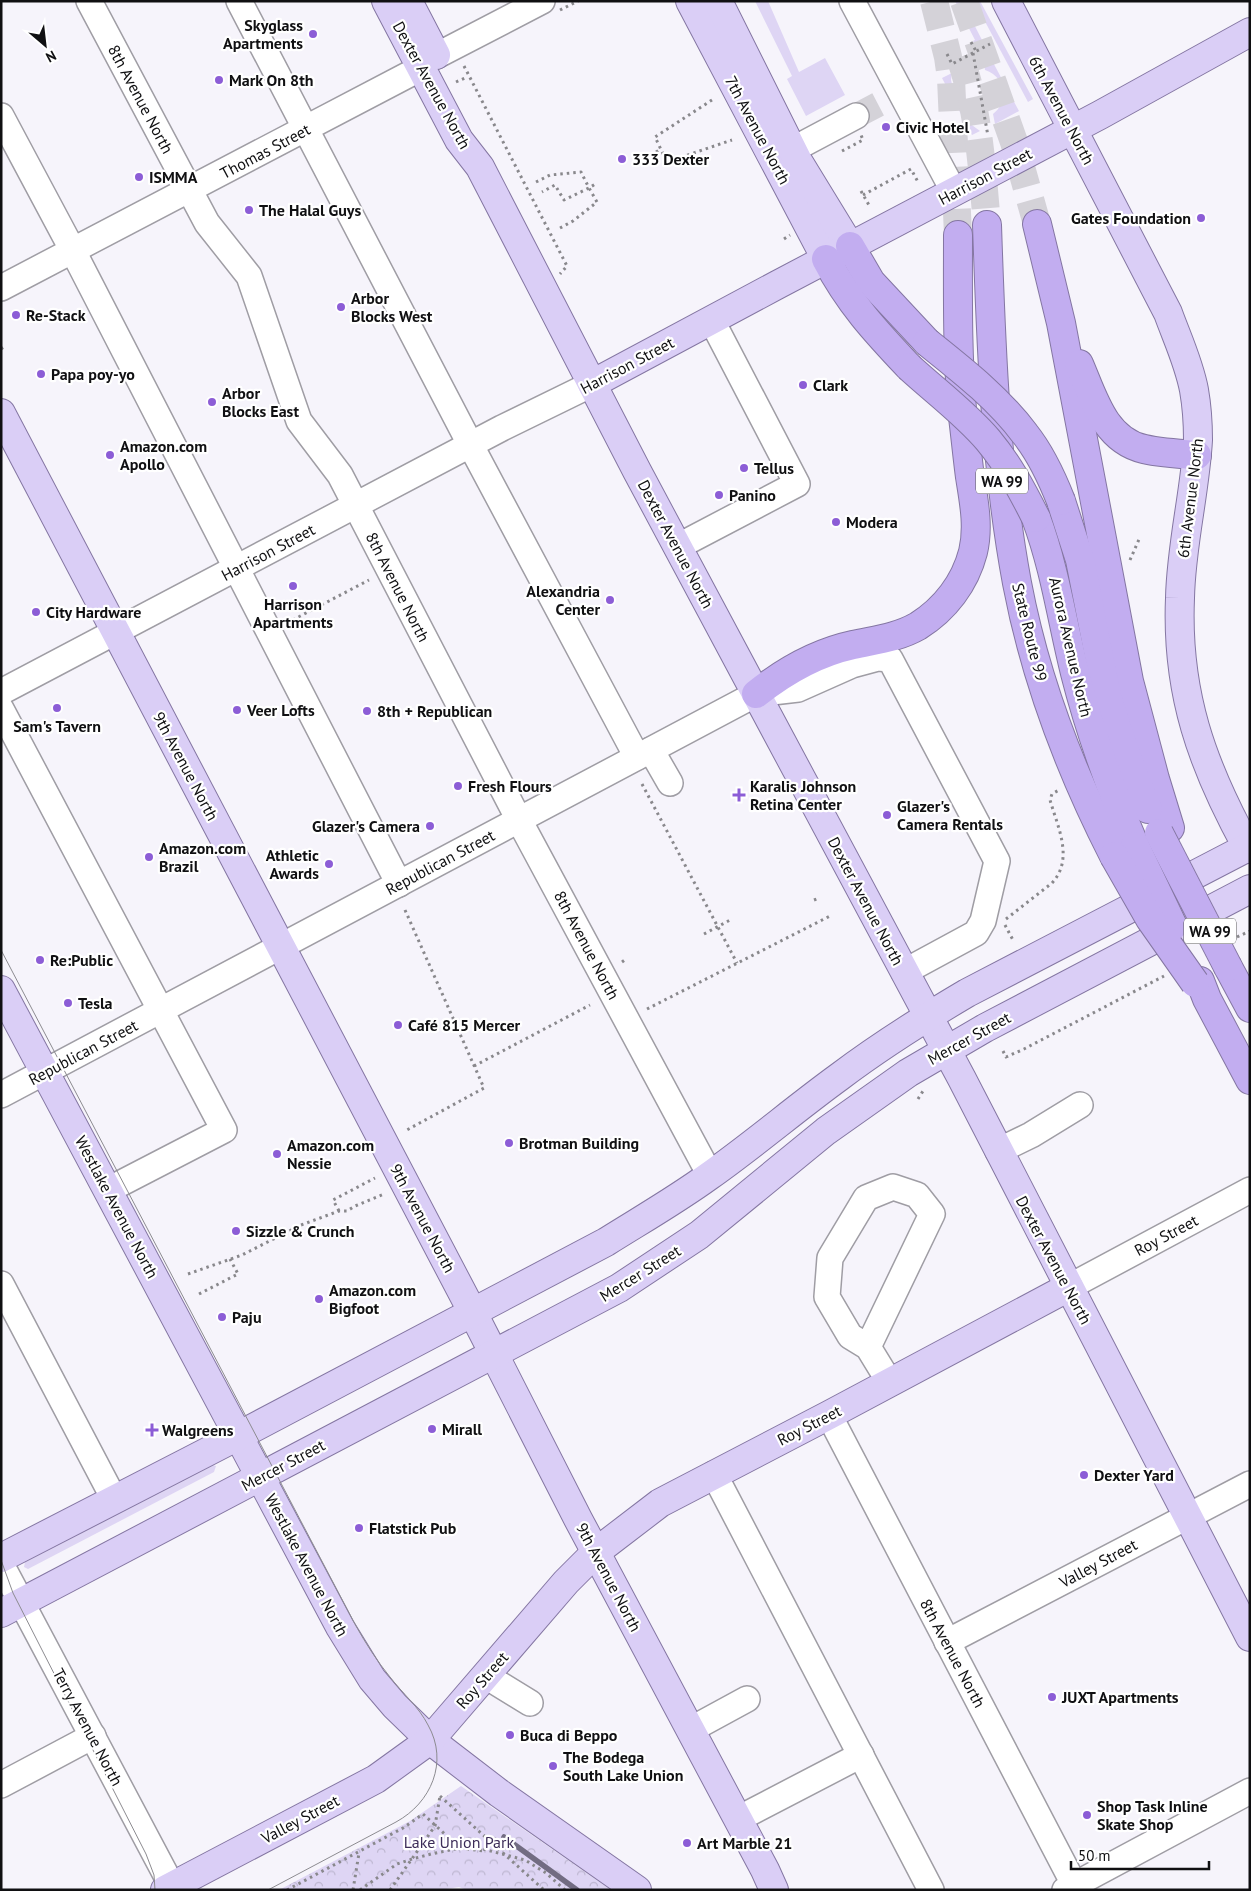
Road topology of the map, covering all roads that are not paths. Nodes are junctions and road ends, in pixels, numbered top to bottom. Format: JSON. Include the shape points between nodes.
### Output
{"nodes":[{"id":1,"x":89,"y":1,"type":"edge"},
{"id":2,"x":239,"y":1,"type":"edge"},
{"id":3,"x":386,"y":1,"type":"edge"},
{"id":4,"x":408,"y":1,"type":"edge"},
{"id":5,"x":542,"y":1,"type":"edge"},
{"id":6,"x":690,"y":1,"type":"edge"},
{"id":7,"x":718,"y":1,"type":"edge"},
{"id":8,"x":852,"y":1,"type":"edge"},
{"id":9,"x":1006,"y":1,"type":"edge"},
{"id":10,"x":1250,"y":32,"type":"edge"},
{"id":11,"x":429,"y":62,"type":"junction"},
{"id":12,"x":1,"y":116,"type":"edge"},
{"id":13,"x":859,"y":126,"type":"tunnel mouth"},
{"id":14,"x":306,"y":129,"type":"junction"},
{"id":15,"x":1072,"y":130,"type":"junction"},
{"id":16,"x":792,"y":150,"type":"junction"},
{"id":17,"x":190,"y":190,"type":"junction"},
{"id":18,"x":954,"y":192,"type":"junction"},
{"id":19,"x":1037,"y":224,"type":"tunnel mouth"},
{"id":20,"x":987,"y":225,"type":"tunnel mouth"},
{"id":21,"x":958,"y":235,"type":"tunnel mouth"},
{"id":22,"x":850,"y":246,"type":"junction"},
{"id":23,"x":73,"y":251,"type":"junction"},
{"id":24,"x":826,"y":259,"type":"junction"},
{"id":25,"x":1,"y":288,"type":"edge"},
{"id":26,"x":712,"y":321,"type":"junction"},
{"id":27,"x":1061,"y":323,"type":"junction"},
{"id":28,"x":592,"y":384,"type":"junction"},
{"id":29,"x":1,"y":413,"type":"edge"},
{"id":30,"x":470,"y":444,"type":"junction"},
{"id":31,"x":1197,"y":455,"type":"junction"},
{"id":32,"x":356,"y":506,"type":"junction"},
{"id":33,"x":677,"y":547,"type":"junction"},
{"id":34,"x":235,"y":569,"type":"junction"},
{"id":35,"x":116,"y":632,"type":"junction"},
{"id":36,"x":1,"y":692,"type":"edge"},
{"id":37,"x":756,"y":694,"type":"junction"},
{"id":38,"x":1,"y":709,"type":"edge"},
{"id":39,"x":644,"y":754,"type":"junction"},
{"id":40,"x":670,"y":783,"type":"dead end"},
{"id":41,"x":519,"y":820,"type":"junction"},
{"id":42,"x":1165,"y":830,"type":"junction"},
{"id":43,"x":1249,"y":847,"type":"edge"},
{"id":44,"x":1125,"y":851,"type":"junction"},
{"id":45,"x":399,"y":884,"type":"junction"},
{"id":46,"x":1250,"y":888,"type":"edge"},
{"id":47,"x":281,"y":947,"type":"junction"},
{"id":48,"x":904,"y":972,"type":"junction"},
{"id":49,"x":1,"y":990,"type":"edge"},
{"id":50,"x":1250,"y":1008,"type":"edge"},
{"id":51,"x":162,"y":1010,"type":"junction"},
{"id":52,"x":928,"y":1016,"type":"junction"},
{"id":53,"x":946,"y":1050,"type":"junction"},
{"id":54,"x":45,"y":1072,"type":"junction"},
{"id":55,"x":1250,"y":1080,"type":"edge"},
{"id":56,"x":1,"y":1095,"type":"edge"},
{"id":57,"x":1080,"y":1105,"type":"dead end"},
{"id":58,"x":998,"y":1151,"type":"junction"},
{"id":59,"x":710,"y":1175,"type":"junction"},
{"id":60,"x":108,"y":1190,"type":"junction"},
{"id":61,"x":1250,"y":1190,"type":"edge"},
{"id":62,"x":1,"y":1284,"type":"edge"},
{"id":63,"x":1069,"y":1287,"type":"junction"},
{"id":64,"x":473,"y":1313,"type":"junction"},
{"id":65,"x":868,"y":1347,"type":"junction"},
{"id":66,"x":494,"y":1355,"type":"junction"},
{"id":67,"x":890,"y":1383,"type":"junction"},
{"id":68,"x":829,"y":1416,"type":"junction"},
{"id":69,"x":238,"y":1436,"type":"junction"},
{"id":70,"x":714,"y":1474,"type":"junction"},
{"id":71,"x":260,"y":1477,"type":"junction"},
{"id":72,"x":1250,"y":1484,"type":"edge"},
{"id":73,"x":114,"y":1499,"type":"junction"},
{"id":74,"x":1187,"y":1517,"type":"junction"},
{"id":75,"x":596,"y":1552,"type":"junction"},
{"id":76,"x":1,"y":1558,"type":"edge"},
{"id":77,"x":1,"y":1564,"type":"edge"},
{"id":78,"x":11,"y":1608,"type":"edge"},
{"id":79,"x":1250,"y":1637,"type":"edge"},
{"id":80,"x":947,"y":1642,"type":"junction"},
{"id":81,"x":486,"y":1676,"type":"junction"},
{"id":82,"x":747,"y":1699,"type":"dead end"},
{"id":83,"x":530,"y":1703,"type":"dead end"},
{"id":84,"x":690,"y":1730,"type":"junction"},
{"id":85,"x":93,"y":1736,"type":"junction"},
{"id":86,"x":430,"y":1740,"type":"junction"},
{"id":87,"x":861,"y":1755,"type":"junction"},
{"id":88,"x":1,"y":1786,"type":"edge"},
{"id":89,"x":1250,"y":1791,"type":"edge"},
{"id":90,"x":738,"y":1819,"type":"junction"},
{"id":91,"x":170,"y":1888,"type":"edge"},
{"id":92,"x":1072,"y":1888,"type":"edge"},
{"id":93,"x":637,"y":1890,"type":"edge"},
{"id":94,"x":774,"y":1890,"type":"edge"},
{"id":95,"x":931,"y":1890,"type":"edge"}],
"edges":[{"from":1,"to":17,"type":"street","name":"8th Avenue North"},
{"from":2,"to":14,"type":"street"},
{"from":3,"to":11,"type":"main road","name":"Dexter Avenue North"},
{"from":4,"to":11,"type":"main road","name":"Dexter Avenue North"},
{"from":5,"to":11,"type":"street","name":"Thomas Street"},
{"from":6,"to":24,"type":"main road","name":"7th Avenue North"},
{"from":7,"to":16,"type":"main road","name":"7th Avenue North"},
{"from":8,"to":18,"type":"street","via":[[897,94]]},
{"from":9,"to":15,"type":"main road","name":"6th Avenue North"},
{"from":10,"to":15,"type":"main road","name":"Harrison Street"},
{"from":11,"to":14,"type":"street","name":"Thomas Street"},
{"from":11,"to":28,"type":"main road","name":"Dexter Avenue North","via":[[476,131],[480,167]]},
{"from":12,"to":23,"type":"street"},
{"from":13,"to":16,"type":"street"},
{"from":14,"to":17,"type":"street","name":"Thomas Street"},
{"from":14,"to":30,"type":"street"},
{"from":15,"to":18,"type":"main road","name":"Harrison Street"},
{"from":15,"to":31,"type":"main road","name":"6th Avenue North","via":[[1168,313],[1194,390],[1198,415]]},
{"from":16,"to":22,"type":"main road","name":"7th Avenue North"},
{"from":17,"to":23,"type":"street","name":"Thomas Street"},
{"from":17,"to":32,"type":"street","name":"8th Avenue North","via":[[207,223],[249,276],[299,421],[340,475]]},
{"from":18,"to":22,"type":"main road","name":"Harrison Street"},
{"from":19,"to":27,"type":"highway","number":"WA 99"},
{"from":20,"to":44,"type":"highway","name":"State Route 99","number":"WA 99","via":[[998,436],[1017,584],[1038,668],[1083,791]]},
{"from":21,"to":37,"type":"highway","via":[[962,407],[976,513],[975,542],[968,569],[947,602],[917,627],[899,635],[826,652],[777,677]]},
{"from":22,"to":24,"type":"main road","name":"Harrison Street"},
{"from":22,"to":42,"type":"highway","name":"Aurora Avenue North","bridge":true,"via":[[871,282],[888,302],[927,342],[1010,415],[1040,456],[1061,501],[1083,575],[1107,696],[1121,740],[1137,784]]},
{"from":23,"to":25,"type":"street","name":"Thomas Street"},
{"from":23,"to":34,"type":"street"},
{"from":24,"to":26,"type":"main road","name":"Harrison Street"},
{"from":24,"to":44,"type":"highway","name":"Aurora Avenue North","bridge":true,"via":[[848,297],[874,330],[987,439],[1010,470],[1036,518],[1053,570],[1091,730],[1119,808]]},
{"from":26,"to":28,"type":"main road","name":"Harrison Street"},
{"from":26,"to":33,"type":"street","via":[[797,484]]},
{"from":27,"to":31,"type":"highway","via":[[1108,427],[1142,449]]},
{"from":27,"to":42,"type":"highway","number":"WA 99","via":[[1129,681]]},
{"from":28,"to":30,"type":"street","name":"Harrison Street"},
{"from":28,"to":33,"type":"main road","name":"Dexter Avenue North"},
{"from":29,"to":35,"type":"main road","name":"9th Avenue North"},
{"from":30,"to":32,"type":"street","name":"Harrison Street"},
{"from":30,"to":39,"type":"street"},
{"from":31,"to":43,"type":"main road","name":"6th Avenue North","via":[[1182,566],[1182,661],[1194,724],[1207,765],[1224,805]]},
{"from":32,"to":34,"type":"street","name":"Harrison Street"},
{"from":32,"to":41,"type":"street","name":"8th Avenue North"},
{"from":33,"to":37,"type":"main road","name":"Dexter Avenue North"},
{"from":34,"to":35,"type":"street","name":"Harrison Street"},
{"from":34,"to":45,"type":"street"},
{"from":35,"to":36,"type":"street","name":"Harrison Street"},
{"from":35,"to":47,"type":"main road","name":"9th Avenue North"},
{"from":37,"to":39,"type":"street","name":"Republican Street"},
{"from":37,"to":48,"type":"main road","name":"Dexter Avenue North"},
{"from":37,"to":48,"type":"street","name":"Republican Street","via":[[798,689],[852,665],[890,658],[997,862],[983,921],[976,933]]},
{"from":38,"to":51,"type":"street"},
{"from":39,"to":40,"type":"street"},
{"from":39,"to":41,"type":"street","name":"Republican Street"},
{"from":41,"to":45,"type":"street","name":"Republican Street"},
{"from":41,"to":59,"type":"street","name":"8th Avenue North"},
{"from":42,"to":50,"type":"highway","number":"WA 99","bridge":true,"via":[[1193,895]]},
{"from":43,"to":52,"type":"main road"},
{"from":44,"to":55,"type":"highway","name":"Aurora Avenue North","bridge":true},
{"from":45,"to":47,"type":"street","name":"Republican Street"},
{"from":46,"to":53,"type":"main road","name":"Mercer Street"},
{"from":47,"to":51,"type":"street","name":"Republican Street"},
{"from":47,"to":64,"type":"main road","name":"9th Avenue North"},
{"from":48,"to":52,"type":"main road","name":"Dexter Avenue North"},
{"from":49,"to":54,"type":"main road","name":"Westlake Avenue North"},
{"from":51,"to":54,"type":"street","name":"Republican Street"},
{"from":51,"to":60,"type":"street","via":[[224,1130]]},
{"from":52,"to":53,"type":"main road","name":"Dexter Avenue North"},
{"from":52,"to":59,"type":"main road","via":[[840,1076]]},
{"from":53,"to":58,"type":"main road","name":"Dexter Avenue North"},
{"from":53,"to":66,"type":"main road","name":"Mercer Street","via":[[826,1132],[673,1254],[619,1288]]},
{"from":54,"to":56,"type":"street","name":"Republican Street"},
{"from":54,"to":60,"type":"main road","name":"Westlake Avenue North"},
{"from":57,"to":58,"type":"street"},
{"from":58,"to":63,"type":"main road","name":"Dexter Avenue North"},
{"from":59,"to":64,"type":"main road","via":[[606,1242]]},
{"from":60,"to":69,"type":"main road","name":"Westlake Avenue North"},
{"from":61,"to":63,"type":"street","name":"Roy Street"},
{"from":62,"to":73,"type":"street"},
{"from":63,"to":67,"type":"main road","name":"Roy Street"},
{"from":63,"to":74,"type":"main road","name":"Dexter Avenue North"},
{"from":64,"to":66,"type":"main road","name":"9th Avenue North"},
{"from":64,"to":69,"type":"main road"},
{"from":65,"to":65,"type":"street","via":[[932,1214],[916,1195],[893,1187],[866,1198],[830,1258],[827,1297],[850,1336]]},
{"from":65,"to":67,"type":"street"},
{"from":66,"to":71,"type":"main road","name":"Mercer Street"},
{"from":66,"to":75,"type":"main road","name":"9th Avenue North"},
{"from":67,"to":68,"type":"main road","name":"Roy Street"},
{"from":68,"to":70,"type":"main road","name":"Roy Street"},
{"from":68,"to":80,"type":"street","name":"8th Avenue North"},
{"from":69,"to":71,"type":"main road","name":"Westlake Avenue North"},
{"from":69,"to":73,"type":"main road"},
{"from":70,"to":75,"type":"main road","name":"Roy Street","via":[[660,1504]]},
{"from":70,"to":87,"type":"street"},
{"from":71,"to":78,"type":"main road","name":"Mercer Street"},
{"from":71,"to":86,"type":"main road","name":"Westlake Avenue North","via":[[356,1655],[395,1706]]},
{"from":72,"to":74,"type":"street","name":"Valley Street"},
{"from":73,"to":76,"type":"main road"},
{"from":74,"to":79,"type":"main road","name":"Dexter Avenue North"},
{"from":74,"to":80,"type":"street","name":"Valley Street"},
{"from":75,"to":81,"type":"main road","name":"Roy Street","via":[[566,1582]]},
{"from":75,"to":84,"type":"main road","name":"9th Avenue North"},
{"from":77,"to":78,"type":"street","name":"Terry Avenue North"},
{"from":78,"to":85,"type":"street","name":"Terry Avenue North"},
{"from":80,"to":92,"type":"street","name":"8th Avenue North"},
{"from":81,"to":83,"type":"street"},
{"from":81,"to":86,"type":"main road","name":"Roy Street"},
{"from":82,"to":84,"type":"street"},
{"from":84,"to":90,"type":"main road","name":"9th Avenue North"},
{"from":85,"to":88,"type":"street"},
{"from":85,"to":91,"type":"street","name":"Terry Avenue North"},
{"from":86,"to":91,"type":"main road","name":"Valley Street","via":[[376,1779]]},
{"from":86,"to":93,"type":"main road","name":"Westlake Avenue North"},
{"from":87,"to":90,"type":"street"},
{"from":87,"to":95,"type":"street"},
{"from":89,"to":92,"type":"street"},
{"from":90,"to":94,"type":"main road","name":"9th Avenue North"}]}
